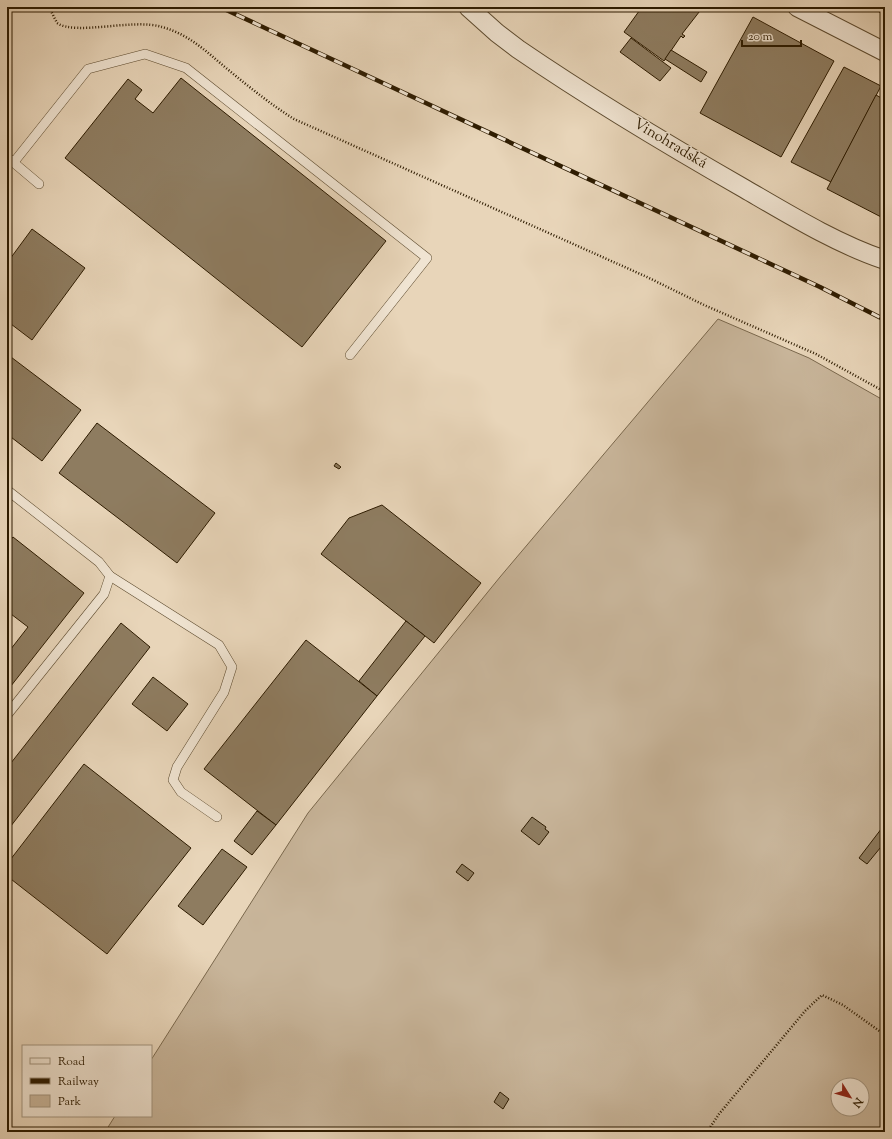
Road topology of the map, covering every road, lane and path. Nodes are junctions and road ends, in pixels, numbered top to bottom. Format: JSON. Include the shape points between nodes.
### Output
{"nodes":[{"id":1,"x":49,"y":7,"type":"edge"},
{"id":2,"x":468,"y":7,"type":"edge"},
{"id":3,"x":797,"y":7,"type":"edge"},
{"id":4,"x":885,"y":52,"type":"edge"},
{"id":5,"x":11,"y":159,"type":"edge"},
{"id":6,"x":39,"y":184,"type":"dead end"},
{"id":7,"x":885,"y":260,"type":"edge"},
{"id":8,"x":350,"y":355,"type":"dead end"},
{"id":9,"x":885,"y":392,"type":"edge"},
{"id":10,"x":7,"y":490,"type":"edge"},
{"id":11,"x":110,"y":576,"type":"junction"},
{"id":12,"x":7,"y":716,"type":"edge"},
{"id":13,"x":217,"y":817,"type":"dead end"},
{"id":14,"x":885,"y":1035,"type":"edge"},
{"id":15,"x":707,"y":1132,"type":"edge"}],
"edges":[{"from":1,"to":9,"type":"path","via":[[57,23],[70,29],[137,24],[162,26],[178,32],[294,119],[789,341]]},
{"from":2,"to":7,"type":"street","name":"Vinohradská","via":[[518,49],[655,136],[797,218]]},
{"from":3,"to":4,"type":"street"},
{"from":5,"to":6,"type":"lane"},
{"from":5,"to":8,"type":"lane","via":[[88,69],[145,54],[186,68],[427,258]]},
{"from":10,"to":11,"type":"lane","via":[[99,562]]},
{"from":11,"to":12,"type":"lane","via":[[104,594]]},
{"from":11,"to":13,"type":"lane","via":[[219,645],[232,667],[224,692],[177,767],[173,780],[181,792]]},
{"from":14,"to":15,"type":"path","via":[[843,1005],[822,995],[805,1011],[719,1114]]}]}
